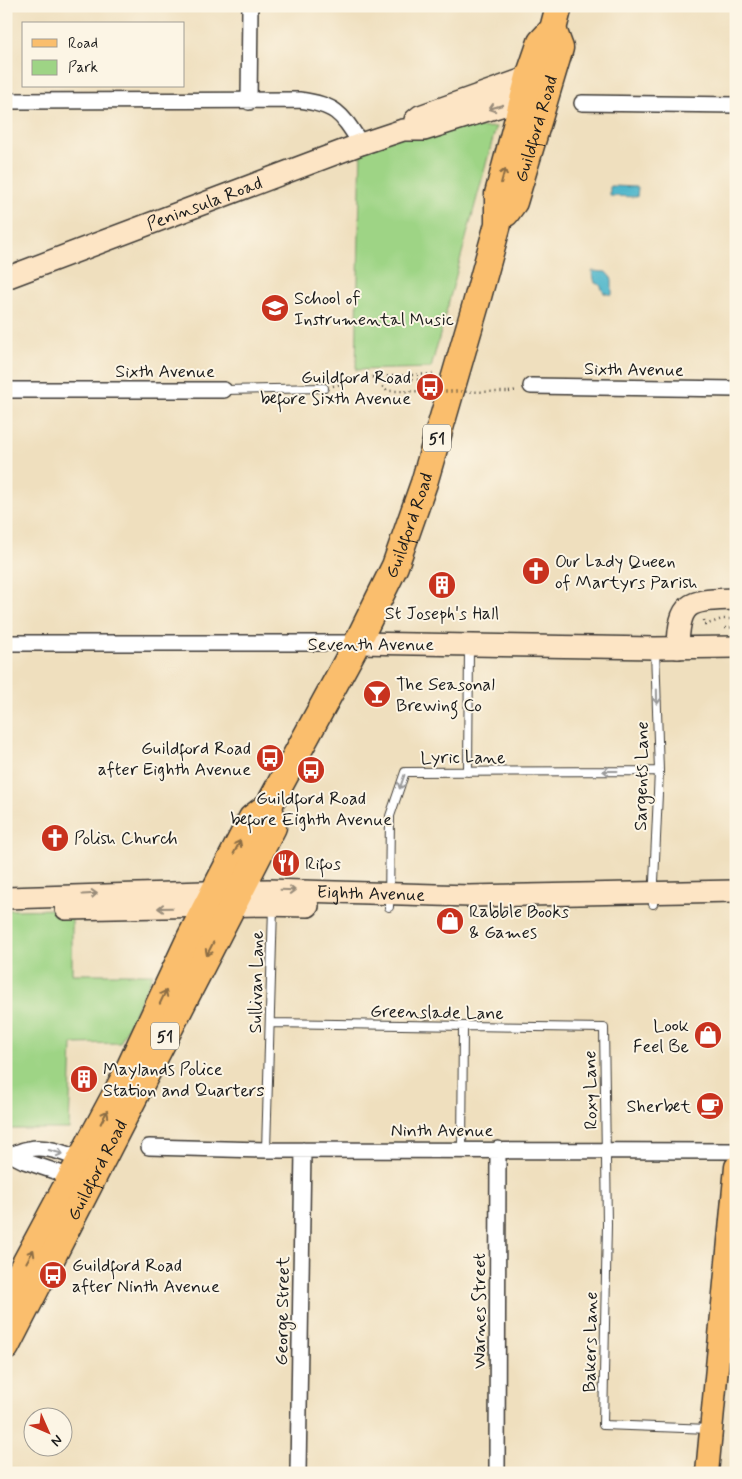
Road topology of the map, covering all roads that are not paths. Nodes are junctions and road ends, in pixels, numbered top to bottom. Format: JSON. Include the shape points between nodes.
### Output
{"nodes":[{"id":1,"x":250,"y":6,"type":"edge"},
{"id":2,"x":556,"y":18,"type":"edge"},
{"id":3,"x":535,"y":83,"type":"junction"},
{"id":4,"x":6,"y":101,"type":"edge"},
{"id":5,"x":249,"y":102,"type":"junction"},
{"id":6,"x":582,"y":103,"type":"dead end"},
{"id":7,"x":736,"y":105,"type":"edge"},
{"id":8,"x":361,"y":144,"type":"junction"},
{"id":9,"x":498,"y":224,"type":"junction"},
{"id":10,"x":6,"y":278,"type":"edge"},
{"id":11,"x":532,"y":386,"type":"dead end"},
{"id":12,"x":324,"y":388,"type":"road end"},
{"id":13,"x":736,"y":389,"type":"edge"},
{"id":14,"x":6,"y":390,"type":"edge"},
{"id":15,"x":224,"y":390,"type":"joint"},
{"id":16,"x":736,"y":599,"type":"edge"},
{"id":17,"x":6,"y":643,"type":"edge"},
{"id":18,"x":357,"y":644,"type":"junction"},
{"id":19,"x":469,"y":644,"type":"junction"},
{"id":20,"x":736,"y":647,"type":"edge"},
{"id":21,"x":655,"y":648,"type":"junction"},
{"id":22,"x":678,"y":648,"type":"junction"},
{"id":23,"x":658,"y":771,"type":"junction"},
{"id":24,"x":468,"y":772,"type":"junction"},
{"id":25,"x":736,"y":891,"type":"edge"},
{"id":26,"x":6,"y":898,"type":"edge"},
{"id":27,"x":223,"y":898,"type":"junction"},
{"id":28,"x":653,"y":899,"type":"junction"},
{"id":29,"x":389,"y":901,"type":"junction"},
{"id":30,"x":273,"y":905,"type":"junction"},
{"id":31,"x":736,"y":905,"type":"edge"},
{"id":32,"x":6,"y":910,"type":"edge"},
{"id":33,"x":270,"y":1023,"type":"junction"},
{"id":34,"x":463,"y":1028,"type":"junction"},
{"id":35,"x":604,"y":1028,"type":"joint"},
{"id":36,"x":149,"y":1147,"type":"dead end"},
{"id":37,"x":462,"y":1149,"type":"junction"},
{"id":38,"x":498,"y":1149,"type":"junction"},
{"id":39,"x":266,"y":1150,"type":"junction"},
{"id":40,"x":303,"y":1150,"type":"junction"},
{"id":41,"x":607,"y":1150,"type":"junction"},
{"id":42,"x":736,"y":1151,"type":"edge"},
{"id":43,"x":9,"y":1155,"type":"edge"},
{"id":44,"x":736,"y":1166,"type":"edge"},
{"id":45,"x":86,"y":1172,"type":"junction"},
{"id":46,"x":6,"y":1299,"type":"edge"},
{"id":47,"x":6,"y":1347,"type":"edge"},
{"id":48,"x":712,"y":1429,"type":"junction"},
{"id":49,"x":298,"y":1473,"type":"edge"},
{"id":50,"x":498,"y":1473,"type":"edge"},
{"id":51,"x":707,"y":1473,"type":"edge"}],
"edges":[{"from":1,"to":5,"type":"street"},
{"from":2,"to":3,"type":"highway","name":"Guildford Road","number":"51","via":[[560,48]]},
{"from":3,"to":8,"type":"street","name":"Peninsula Road","via":[[424,130],[403,130]]},
{"from":9,"to":3,"type":"highway","name":"Guildford Road","number":"51","one_way":true,"via":[[498,194]]},
{"from":3,"to":9,"type":"highway","name":"Guildford Road","number":"51","via":[[514,202]]},
{"from":4,"to":5,"type":"street"},
{"from":5,"to":8,"type":"street","via":[[299,100],[321,103],[342,114]]},
{"from":6,"to":7,"type":"street"},
{"from":8,"to":10,"type":"street","name":"Peninsula Road"},
{"from":9,"to":18,"type":"highway","name":"Guildford Road","number":"51","via":[[424,483],[396,566]]},
{"from":11,"to":13,"type":"street","name":"Sixth Avenue"},
{"from":12,"to":15,"type":"lane","name":"Sixth Avenue"},
{"from":14,"to":15,"type":"street","name":"Sixth Avenue"},
{"from":16,"to":22,"type":"street","via":[[699,602],[685,609],[679,623]]},
{"from":17,"to":18,"type":"street","name":"Seventh Avenue"},
{"from":18,"to":19,"type":"street","name":"Seventh Avenue"},
{"from":18,"to":27,"type":"highway","name":"Guildford Road","number":"51","via":[[269,805],[273,828]]},
{"from":19,"to":21,"type":"street","name":"Seventh Avenue"},
{"from":19,"to":24,"type":"lane"},
{"from":20,"to":22,"type":"street","name":"Seventh Avenue"},
{"from":21,"to":22,"type":"street","name":"Seventh Avenue"},
{"from":21,"to":23,"type":"lane","name":"Sargents Lane","one_way":true},
{"from":23,"to":24,"type":"lane","name":"Lyric Lane","one_way":true},
{"from":23,"to":28,"type":"lane","name":"Sargents Lane"},
{"from":24,"to":29,"type":"lane","name":"Lyric Lane","one_way":true,"via":[[405,772],[390,816]]},
{"from":25,"to":28,"type":"street","name":"Eighth Avenue"},
{"from":26,"to":27,"type":"street","name":"Eighth Avenue","one_way":true},
{"from":27,"to":29,"type":"street","name":"Eighth Avenue","one_way":true},
{"from":27,"to":30,"type":"street","name":"Eighth Avenue"},
{"from":27,"to":32,"type":"street","name":"Eighth Avenue","one_way":true},
{"from":27,"to":45,"type":"highway","name":"Guildford Road","number":"51","via":[[127,1072]]},
{"from":28,"to":29,"type":"street","name":"Eighth Avenue","via":[[469,896]]},
{"from":28,"to":31,"type":"street","name":"Eighth Avenue"},
{"from":29,"to":30,"type":"street","name":"Eighth Avenue"},
{"from":30,"to":33,"type":"lane","name":"Sullivan Lane"},
{"from":33,"to":34,"type":"lane","name":"Greenslade Lane"},
{"from":33,"to":39,"type":"lane","name":"Sullivan Lane"},
{"from":34,"to":35,"type":"lane","name":"Greenslade Lane"},
{"from":34,"to":37,"type":"lane"},
{"from":35,"to":41,"type":"lane","name":"Roxy Lane"},
{"from":36,"to":39,"type":"street","name":"Ninth Avenue"},
{"from":37,"to":38,"type":"street","name":"Ninth Avenue"},
{"from":37,"to":40,"type":"street","name":"Ninth Avenue"},
{"from":38,"to":41,"type":"street","name":"Ninth Avenue"},
{"from":38,"to":50,"type":"street","name":"Warnes Street"},
{"from":39,"to":40,"type":"street","name":"Ninth Avenue"},
{"from":40,"to":49,"type":"street","name":"George Street"},
{"from":41,"to":42,"type":"street","name":"Ninth Avenue"},
{"from":41,"to":48,"type":"lane","name":"Bakers Lane","via":[[603,1426]]},
{"from":43,"to":45,"type":"street","via":[[24,1161]]},
{"from":44,"to":48,"type":"main road"},
{"from":46,"to":45,"type":"highway","name":"Guildford Road","number":"51","one_way":true},
{"from":45,"to":47,"type":"highway","name":"Guildford Road","number":"51"},
{"from":48,"to":51,"type":"main road"}]}
